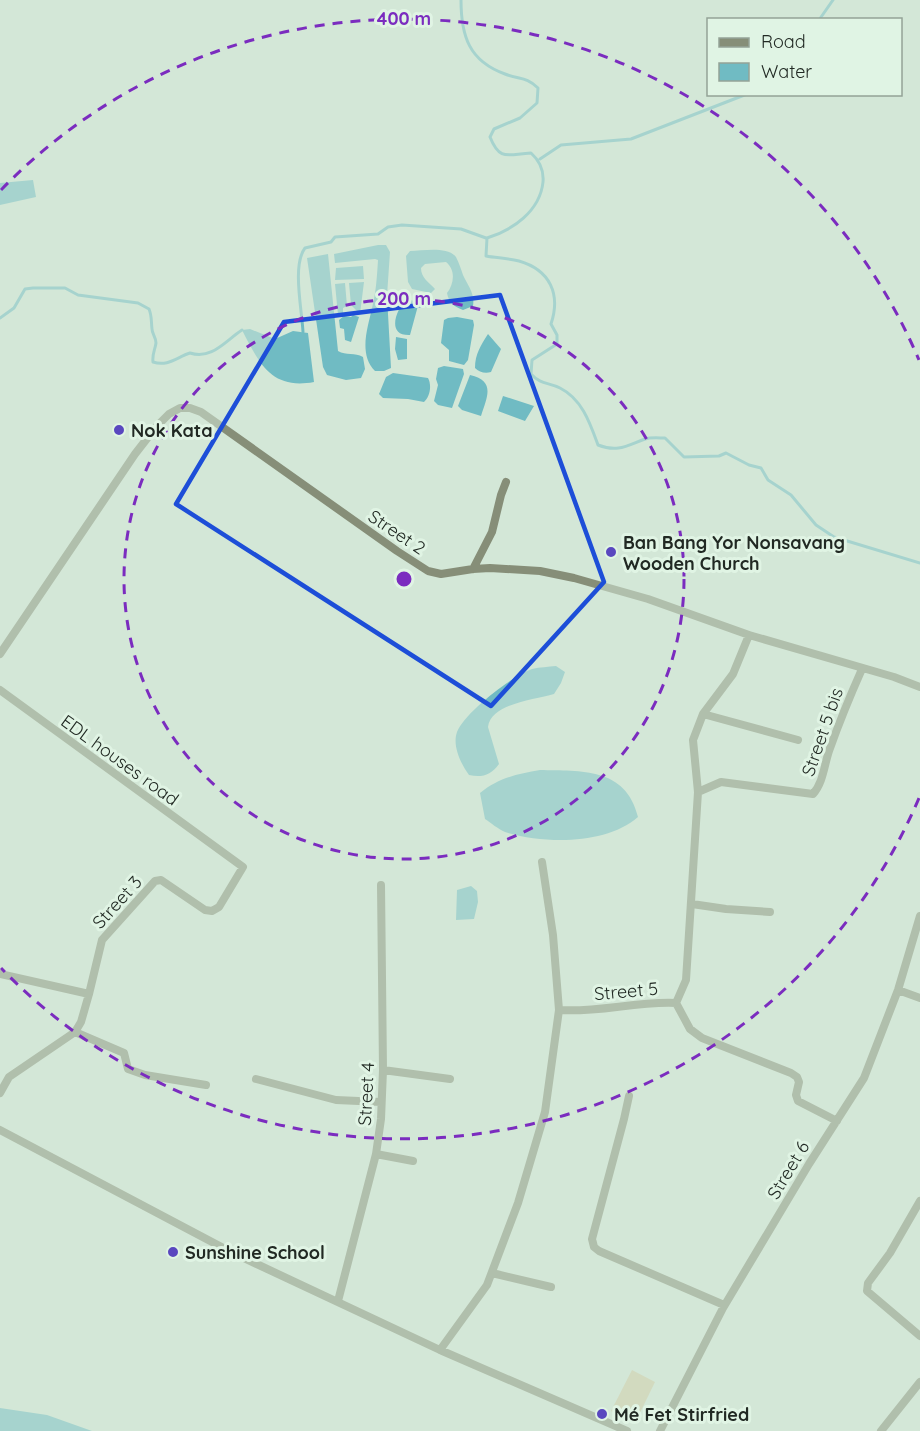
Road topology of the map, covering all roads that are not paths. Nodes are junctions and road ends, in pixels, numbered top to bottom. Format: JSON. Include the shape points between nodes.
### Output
{"nodes":[{"id":1,"x":506,"y":482,"type":"dead end"},
{"id":2,"x":473,"y":568,"type":"junction"},
{"id":3,"x":750,"y":635,"type":"junction"},
{"id":4,"x":0,"y":654,"type":"edge"},
{"id":5,"x":862,"y":669,"type":"junction"},
{"id":6,"x":920,"y":687,"type":"edge"},
{"id":7,"x":0,"y":690,"type":"edge"},
{"id":8,"x":703,"y":714,"type":"junction"},
{"id":9,"x":798,"y":740,"type":"dead end"},
{"id":10,"x":698,"y":792,"type":"junction"},
{"id":11,"x":542,"y":862,"type":"dead end"},
{"id":12,"x":243,"y":867,"type":"joint"},
{"id":13,"x":381,"y":885,"type":"dead end"},
{"id":14,"x":692,"y":903,"type":"junction"},
{"id":15,"x":770,"y":912,"type":"dead end"},
{"id":16,"x":920,"y":916,"type":"edge"},
{"id":17,"x":0,"y":974,"type":"edge"},
{"id":18,"x":898,"y":990,"type":"junction"},
{"id":19,"x":89,"y":994,"type":"junction"},
{"id":20,"x":920,"y":998,"type":"edge"},
{"id":21,"x":676,"y":1003,"type":"junction"},
{"id":22,"x":559,"y":1010,"type":"junction"},
{"id":23,"x":75,"y":1032,"type":"junction"},
{"id":24,"x":383,"y":1070,"type":"junction"},
{"id":25,"x":256,"y":1079,"type":"dead end"},
{"id":26,"x":450,"y":1079,"type":"dead end"},
{"id":27,"x":206,"y":1085,"type":"dead end"},
{"id":28,"x":0,"y":1093,"type":"edge"},
{"id":29,"x":629,"y":1096,"type":"dead end"},
{"id":30,"x":381,"y":1102,"type":"junction"},
{"id":31,"x":837,"y":1121,"type":"junction"},
{"id":32,"x":0,"y":1130,"type":"edge"},
{"id":33,"x":376,"y":1154,"type":"junction"},
{"id":34,"x":413,"y":1161,"type":"dead end"},
{"id":35,"x":920,"y":1201,"type":"edge"},
{"id":36,"x":492,"y":1273,"type":"junction"},
{"id":37,"x":551,"y":1287,"type":"dead end"},
{"id":38,"x":338,"y":1301,"type":"junction"},
{"id":39,"x":724,"y":1305,"type":"junction"},
{"id":40,"x":920,"y":1336,"type":"edge"},
{"id":41,"x":440,"y":1350,"type":"junction"},
{"id":42,"x":920,"y":1382,"type":"edge"},
{"id":43,"x":627,"y":1431,"type":"edge"},
{"id":44,"x":660,"y":1431,"type":"edge"},
{"id":45,"x":881,"y":1431,"type":"edge"}],
"edges":[{"from":1,"to":2,"type":"street","via":[[492,532]]},
{"from":2,"to":3,"type":"street","name":"Street 2","via":[[540,571],[574,578]]},
{"from":2,"to":4,"type":"street","name":"Street 2","via":[[441,574],[428,571],[201,412],[180,408],[156,427],[135,454]]},
{"from":3,"to":5,"type":"street","name":"Street 2"},
{"from":3,"to":8,"type":"street","name":"Street 5","via":[[733,674]]},
{"from":5,"to":6,"type":"street","name":"Street 2"},
{"from":5,"to":10,"type":"street","name":"Street 5 bis","via":[[813,794],[721,782]]},
{"from":7,"to":12,"type":"street","name":"EDL houses road"},
{"from":8,"to":9,"type":"street"},
{"from":8,"to":10,"type":"street","name":"Street 5","via":[[693,740]]},
{"from":10,"to":14,"type":"street","name":"Street 5"},
{"from":11,"to":22,"type":"street"},
{"from":12,"to":19,"type":"street","name":"Street 3","via":[[212,911],[161,880],[155,882],[102,940]]},
{"from":13,"to":24,"type":"street","name":"Street 4"},
{"from":14,"to":15,"type":"street"},
{"from":14,"to":21,"type":"street","name":"Street 5","via":[[686,980]]},
{"from":16,"to":18,"type":"street","name":"Street 6"},
{"from":17,"to":19,"type":"street"},
{"from":18,"to":20,"type":"street"},
{"from":18,"to":31,"type":"street","name":"Street 6","via":[[864,1078]]},
{"from":19,"to":23,"type":"street","name":"Street 3"},
{"from":21,"to":22,"type":"street","name":"Street 5","via":[[651,1001]]},
{"from":21,"to":31,"type":"street","via":[[690,1029],[702,1038],[791,1073],[799,1082],[798,1101]]},
{"from":22,"to":36,"type":"street","via":[[545,1112]]},
{"from":23,"to":27,"type":"street","via":[[124,1053],[128,1069]]},
{"from":23,"to":28,"type":"street","via":[[9,1077]]},
{"from":24,"to":26,"type":"street"},
{"from":24,"to":30,"type":"street","name":"Street 4"},
{"from":25,"to":30,"type":"street","via":[[336,1100]]},
{"from":29,"to":39,"type":"street","via":[[592,1239],[594,1247]]},
{"from":30,"to":33,"type":"street","name":"Street 4"},
{"from":31,"to":39,"type":"street","name":"Street 6"},
{"from":32,"to":38,"type":"street","via":[[231,1252]]},
{"from":33,"to":34,"type":"street"},
{"from":33,"to":38,"type":"street","name":"Street 4"},
{"from":35,"to":40,"type":"street","via":[[868,1283],[867,1291]]},
{"from":36,"to":37,"type":"street"},
{"from":36,"to":41,"type":"street","via":[[487,1286]]},
{"from":38,"to":41,"type":"street"},
{"from":39,"to":44,"type":"street","name":"Street 6"},
{"from":41,"to":43,"type":"street"},
{"from":42,"to":45,"type":"street"}]}
